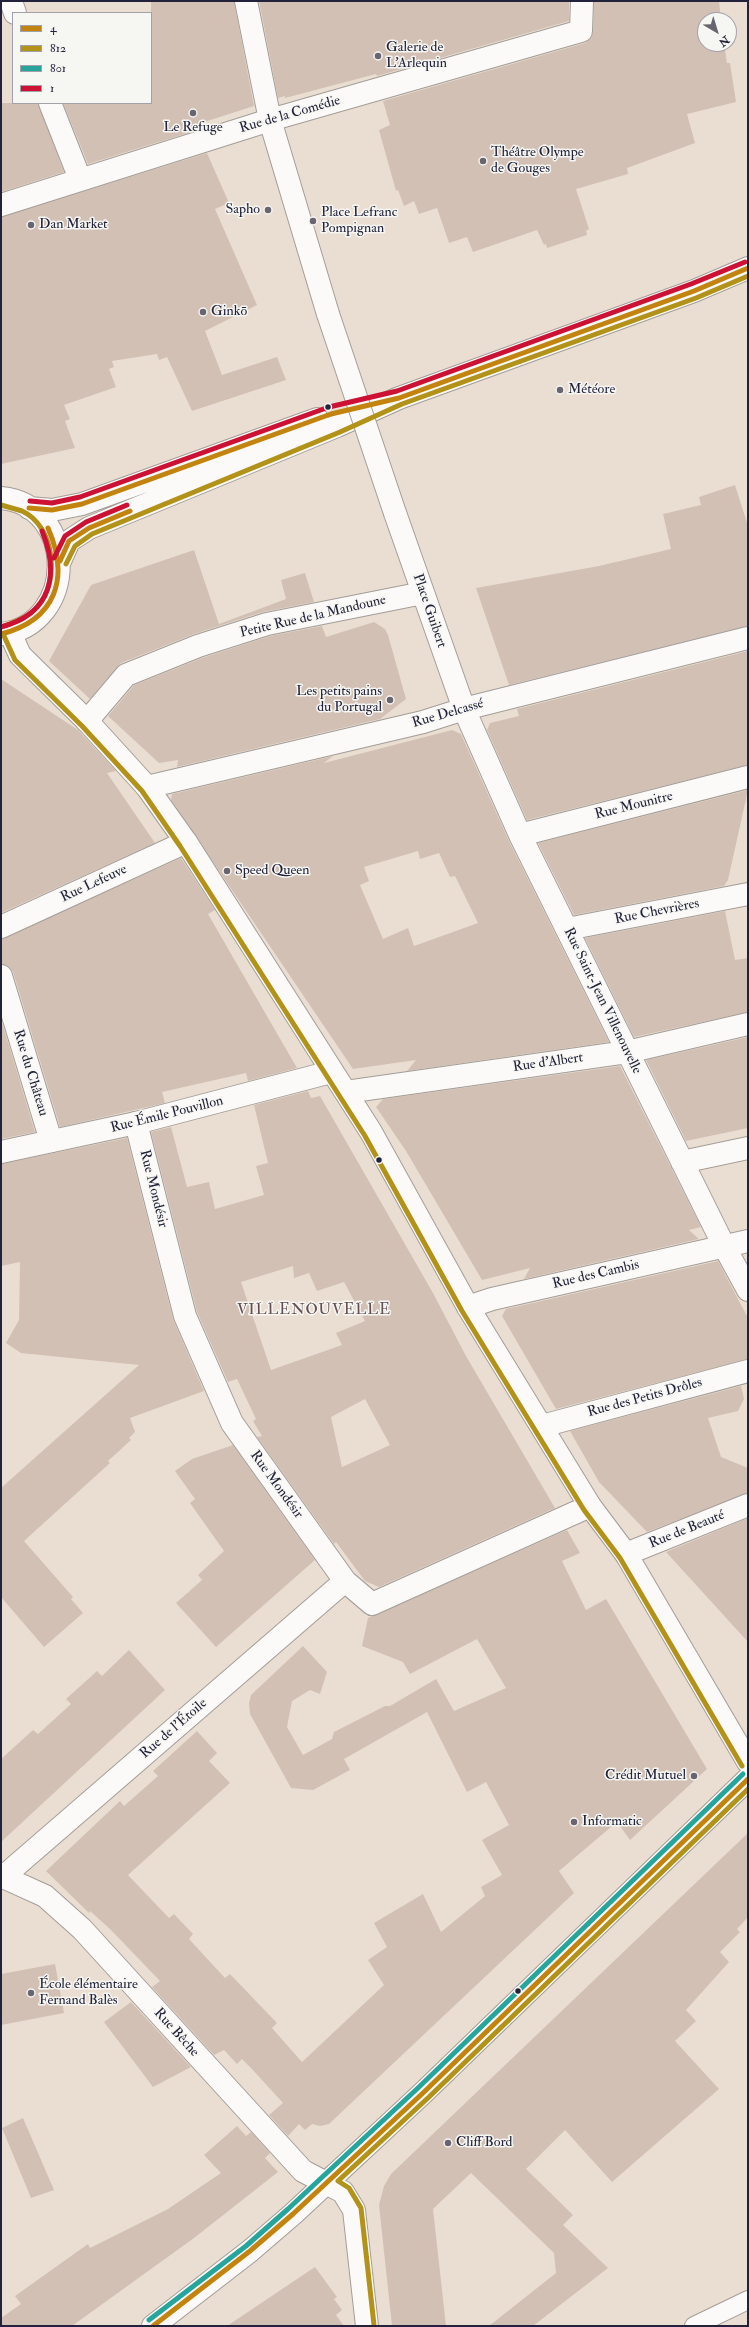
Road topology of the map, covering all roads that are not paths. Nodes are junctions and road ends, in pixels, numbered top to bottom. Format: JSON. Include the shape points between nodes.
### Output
{"nodes":[{"id":1,"x":11,"y":1,"type":"edge"},
{"id":2,"x":246,"y":1,"type":"edge"},
{"id":3,"x":582,"y":1,"type":"edge"},
{"id":4,"x":15,"y":12,"type":"edge"},
{"id":5,"x":50,"y":104,"type":"edge"},
{"id":6,"x":270,"y":120,"type":"junction"},
{"id":7,"x":80,"y":179,"type":"junction"},
{"id":8,"x":1,"y":205,"type":"edge"},
{"id":9,"x":748,"y":268,"type":"edge"},
{"id":10,"x":399,"y":398,"type":"junction"},
{"id":11,"x":1,"y":498,"type":"edge"},
{"id":12,"x":29,"y":508,"type":"junction"},
{"id":13,"x":60,"y":561,"type":"junction"},
{"id":14,"x":423,"y":593,"type":"junction"},
{"id":15,"x":5,"y":634,"type":"edge"},
{"id":16,"x":748,"y":638,"type":"edge"},
{"id":17,"x":464,"y":709,"type":"junction"},
{"id":18,"x":87,"y":722,"type":"junction"},
{"id":19,"x":748,"y":777,"type":"edge"},
{"id":20,"x":147,"y":787,"type":"junction"},
{"id":21,"x":520,"y":835,"type":"junction"},
{"id":22,"x":186,"y":842,"type":"junction"},
{"id":23,"x":748,"y":894,"type":"edge"},
{"id":24,"x":1,"y":927,"type":"edge"},
{"id":25,"x":567,"y":929,"type":"junction"},
{"id":26,"x":2,"y":980,"type":"edge"},
{"id":27,"x":748,"y":1024,"type":"edge"},
{"id":28,"x":627,"y":1052,"type":"junction"},
{"id":29,"x":331,"y":1072,"type":"junction"},
{"id":30,"x":346,"y":1092,"type":"junction"},
{"id":31,"x":136,"y":1123,"type":"junction"},
{"id":32,"x":51,"y":1141,"type":"junction"},
{"id":33,"x":748,"y":1148,"type":"edge"},
{"id":34,"x":1,"y":1152,"type":"edge"},
{"id":35,"x":682,"y":1162,"type":"junction"},
{"id":36,"x":748,"y":1241,"type":"edge"},
{"id":37,"x":724,"y":1246,"type":"junction"},
{"id":38,"x":748,"y":1290,"type":"edge"},
{"id":39,"x":468,"y":1307,"type":"junction"},
{"id":40,"x":748,"y":1370,"type":"edge"},
{"id":41,"x":542,"y":1426,"type":"junction"},
{"id":42,"x":748,"y":1505,"type":"edge"},
{"id":43,"x":590,"y":1506,"type":"junction"},
{"id":44,"x":626,"y":1554,"type":"junction"},
{"id":45,"x":345,"y":1581,"type":"junction"},
{"id":46,"x":748,"y":1762,"type":"edge"},
{"id":47,"x":748,"y":1778,"type":"edge"},
{"id":48,"x":2,"y":1877,"type":"edge"},
{"id":49,"x":326,"y":2183,"type":"junction"},
{"id":50,"x":748,"y":2300,"type":"edge"},
{"id":51,"x":153,"y":2326,"type":"edge"},
{"id":52,"x":367,"y":2326,"type":"edge"},
{"id":53,"x":694,"y":2326,"type":"edge"}],
"edges":[{"from":1,"to":4,"type":"street"},
{"from":2,"to":6,"type":"street"},
{"from":3,"to":6,"type":"street","name":"Rue de la Comédie","via":[[581,30]]},
{"from":5,"to":7,"type":"street"},
{"from":6,"to":7,"type":"street","name":"Rue de la Comédie"},
{"from":6,"to":14,"type":"street","name":"Place Guibert","bridge":true,"via":[[328,314]]},
{"from":7,"to":8,"type":"street","name":"Rue de la Comédie"},
{"from":9,"to":10,"type":"street","via":[[694,291]]},
{"from":10,"to":12,"type":"street","via":[[331,414],[82,504],[52,510]]},
{"from":10,"to":13,"type":"street","via":[[89,528],[69,541]]},
{"from":11,"to":12,"type":"street","via":[[8,498]]},
{"from":12,"to":13,"type":"street","via":[[45,522],[55,541]]},
{"from":13,"to":15,"type":"street","via":[[59,580],[52,598],[42,613],[27,625]]},
{"from":14,"to":17,"type":"street","name":"Place Guibert"},
{"from":14,"to":18,"type":"street","name":"Petite Rue de la Mandoune","via":[[267,624],[198,646],[126,675]]},
{"from":15,"to":18,"type":"street","via":[[20,655]]},
{"from":16,"to":17,"type":"street","name":"Rue Delcassé"},
{"from":17,"to":20,"type":"street","name":"Rue Delcassé","via":[[423,722]]},
{"from":17,"to":21,"type":"street","name":"Rue Saint-Jean Villenouvelle"},
{"from":18,"to":20,"type":"street"},
{"from":19,"to":21,"type":"street","name":"Rue Mounitre"},
{"from":20,"to":22,"type":"street"},
{"from":21,"to":25,"type":"street","name":"Rue Saint-Jean Villenouvelle"},
{"from":22,"to":24,"type":"street","name":"Rue Lefeuve"},
{"from":22,"to":29,"type":"street"},
{"from":23,"to":25,"type":"street","name":"Rue Chevrières"},
{"from":25,"to":28,"type":"street","name":"Rue Saint-Jean Villenouvelle"},
{"from":26,"to":32,"type":"street","name":"Rue du Château"},
{"from":27,"to":28,"type":"street","name":"Rue d'Albert"},
{"from":28,"to":30,"type":"street","name":"Rue d'Albert"},
{"from":28,"to":35,"type":"street","name":"Rue Saint-Jean Villenouvelle"},
{"from":29,"to":30,"type":"street"},
{"from":29,"to":31,"type":"street","name":"Rue Émile Pouvillon"},
{"from":30,"to":39,"type":"street"},
{"from":31,"to":32,"type":"street","name":"Rue Émile Pouvillon"},
{"from":31,"to":45,"type":"street","name":"Rue Mondésir","via":[[185,1316],[232,1423]]},
{"from":32,"to":34,"type":"street","name":"Rue Émile Pouvillon"},
{"from":33,"to":35,"type":"street"},
{"from":35,"to":37,"type":"street","name":"Rue Saint-Jean Villenouvelle"},
{"from":36,"to":37,"type":"street","name":"Rue des Cambis"},
{"from":37,"to":38,"type":"street","name":"Rue Saint-Jean Villenouvelle"},
{"from":37,"to":39,"type":"street","name":"Rue des Cambis","via":[[492,1299]]},
{"from":39,"to":41,"type":"street"},
{"from":40,"to":41,"type":"street","name":"Rue des Petits Drôles"},
{"from":41,"to":43,"type":"street"},
{"from":42,"to":44,"type":"street","name":"Rue de Beauté"},
{"from":43,"to":44,"type":"street"},
{"from":43,"to":45,"type":"street","name":"Rue Mondésir","via":[[372,1604]]},
{"from":44,"to":46,"type":"street"},
{"from":45,"to":48,"type":"street","name":"Rue de l'Étoile"},
{"from":47,"to":49,"type":"street","via":[[424,2092]]},
{"from":48,"to":49,"type":"street","name":"Rue Bêche","via":[[45,1896],[82,1929],[303,2171]]},
{"from":49,"to":51,"type":"street","via":[[250,2251]]},
{"from":49,"to":52,"type":"street","name":"Rue Bêche","via":[[343,2192],[354,2210]]},
{"from":50,"to":53,"type":"lane"}]}
